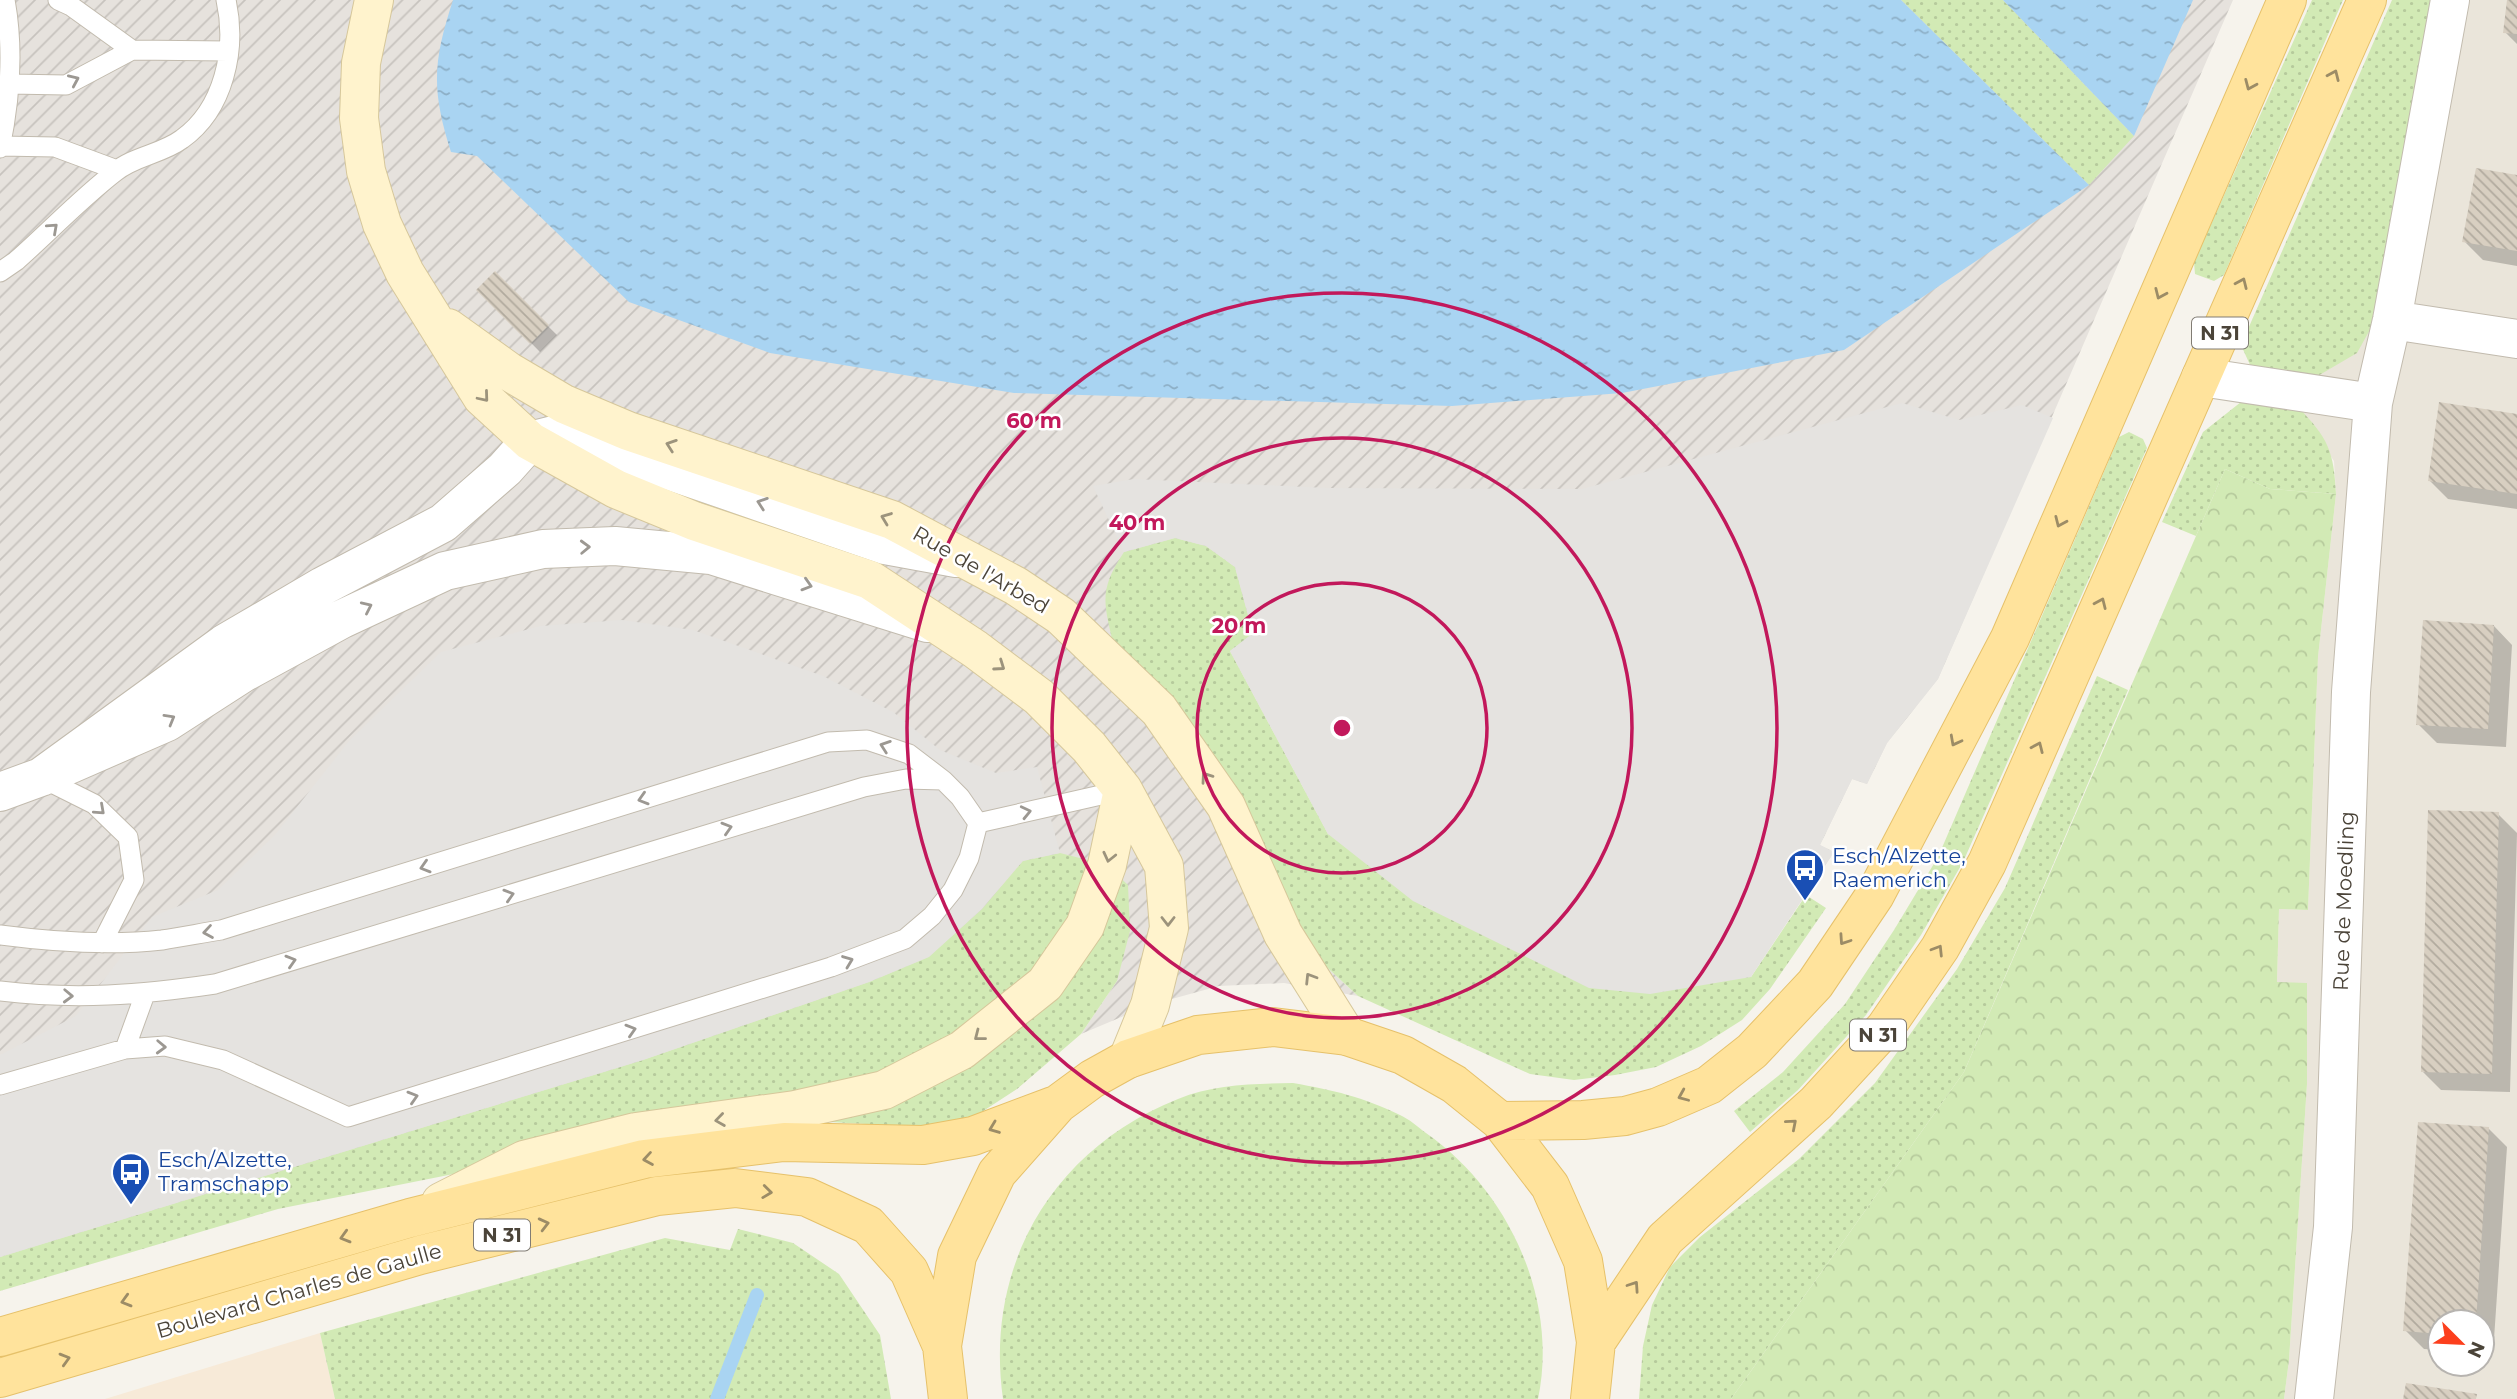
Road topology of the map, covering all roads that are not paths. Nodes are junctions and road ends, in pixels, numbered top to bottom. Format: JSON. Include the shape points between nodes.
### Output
{"nodes":[{"id":1,"x":5,"y":0,"type":"edge"},
{"id":2,"x":58,"y":0,"type":"edge"},
{"id":3,"x":226,"y":0,"type":"edge"},
{"id":4,"x":373,"y":0,"type":"edge"},
{"id":5,"x":2287,"y":0,"type":"edge"},
{"id":6,"x":2367,"y":0,"type":"edge"},
{"id":7,"x":2450,"y":0,"type":"edge"},
{"id":8,"x":132,"y":50,"type":"junction"},
{"id":9,"x":228,"y":51,"type":"junction"},
{"id":10,"x":10,"y":84,"type":"junction"},
{"id":11,"x":0,"y":147,"type":"edge"},
{"id":12,"x":117,"y":170,"type":"junction"},
{"id":13,"x":0,"y":272,"type":"edge"},
{"id":14,"x":435,"y":318,"type":"junction"},
{"id":15,"x":2392,"y":320,"type":"junction"},
{"id":16,"x":2517,"y":339,"type":"edge"},
{"id":17,"x":2200,"y":377,"type":"junction"},
{"id":18,"x":2373,"y":403,"type":"junction"},
{"id":19,"x":530,"y":441,"type":"junction"},
{"id":20,"x":968,"y":561,"type":"junction"},
{"id":21,"x":943,"y":628,"type":"junction"},
{"id":22,"x":41,"y":777,"type":"junction"},
{"id":23,"x":943,"y":780,"type":"junction"},
{"id":24,"x":1123,"y":790,"type":"junction"},
{"id":25,"x":0,"y":792,"type":"edge"},
{"id":26,"x":978,"y":823,"type":"junction"},
{"id":27,"x":0,"y":935,"type":"edge"},
{"id":28,"x":102,"y":943,"type":"junction"},
{"id":29,"x":0,"y":991,"type":"edge"},
{"id":30,"x":145,"y":994,"type":"junction"},
{"id":31,"x":1347,"y":1036,"type":"junction"},
{"id":32,"x":125,"y":1049,"type":"junction"},
{"id":33,"x":1128,"y":1059,"type":"junction"},
{"id":34,"x":0,"y":1086,"type":"edge"},
{"id":35,"x":1058,"y":1104,"type":"junction"},
{"id":36,"x":1500,"y":1121,"type":"junction"},
{"id":37,"x":410,"y":1218,"type":"junction"},
{"id":38,"x":0,"y":1337,"type":"edge"},
{"id":39,"x":1596,"y":1342,"type":"junction"},
{"id":40,"x":942,"y":1346,"type":"junction"},
{"id":41,"x":0,"y":1378,"type":"edge"},
{"id":42,"x":948,"y":1399,"type":"edge"},
{"id":43,"x":1590,"y":1399,"type":"edge"},
{"id":44,"x":2314,"y":1399,"type":"edge"}],
"edges":[{"from":1,"to":10,"type":"lane","via":[[11,30]]},
{"from":2,"to":8,"type":"lane"},
{"from":3,"to":9,"type":"lane","via":[[231,20]]},
{"from":4,"to":14,"type":"main road","name":"Rue de l'Arbed","via":[[360,63],[359,118],[366,171],[382,224],[404,273]]},
{"from":5,"to":36,"type":"main road","one_way":true,"via":[[2010,638],[1875,895],[1815,984],[1752,1051],[1709,1085],[1658,1107],[1625,1115]]},
{"from":17,"to":6,"type":"main road","number":"N 31","one_way":true},
{"from":7,"to":15,"type":"street"},
{"from":8,"to":9,"type":"lane"},
{"from":10,"to":8,"type":"lane","one_way":true,"via":[[66,85]]},
{"from":9,"to":12,"type":"lane","via":[[222,86],[206,118],[181,140]]},
{"from":10,"to":11,"type":"lane"},
{"from":11,"to":12,"type":"lane","via":[[55,147]]},
{"from":13,"to":12,"type":"lane","one_way":true},
{"from":14,"to":19,"type":"main road","name":"Rue de l'Arbed","one_way":true,"via":[[482,397]]},
{"from":20,"to":14,"type":"main road","name":"Rue de l'Arbed","one_way":true,"via":[[892,520],[564,404]]},
{"from":15,"to":16,"type":"street"},
{"from":15,"to":18,"type":"street","name":"Rue de Moedling"},
{"from":17,"to":18,"type":"street"},
{"from":39,"to":17,"type":"main road","number":"N 31","one_way":true,"via":[[1665,1239],[1815,1103],[1885,1028],[1940,948],[1987,863]]},
{"from":18,"to":44,"type":"street","name":"Rue de Moedling","via":[[2351,692],[2333,1227]]},
{"from":20,"to":19,"type":"street","one_way":true,"via":[[885,545],[566,432]]},
{"from":19,"to":21,"type":"main road","name":"Rue de l'Arbed","via":[[629,494],[694,521],[870,580]]},
{"from":19,"to":22,"type":"street","via":[[443,523],[224,644]]},
{"from":31,"to":20,"type":"main road","name":"Rue de l'Arbed","one_way":true,"via":[[1283,934],[1226,806],[1159,710],[1061,616]]},
{"from":22,"to":21,"type":"street","one_way":true,"via":[[167,722],[243,673],[433,576],[543,549],[615,546],[710,555]]},
{"from":21,"to":24,"type":"main road","name":"Rue de l'Arbed","one_way":true,"via":[[1009,672],[1059,715]]},
{"from":22,"to":25,"type":"street"},
{"from":22,"to":28,"type":"lane","one_way":true,"via":[[94,804],[128,837],[134,880]]},
{"from":23,"to":26,"type":"lane"},
{"from":23,"to":28,"type":"lane","one_way":true,"via":[[909,754],[867,740],[828,742],[222,930]]},
{"from":30,"to":23,"type":"lane","one_way":true,"via":[[215,984],[864,787],[906,779]]},
{"from":26,"to":24,"type":"lane","one_way":true},
{"from":24,"to":33,"type":"main road","name":"Rue de l'Arbed","one_way":true,"via":[[1164,866],[1169,928],[1150,1005]]},
{"from":24,"to":37,"type":"main road","name":"Boulevard Charles de Gaulle","one_way":true,"via":[[1107,865],[1085,926],[1045,984],[962,1050],[884,1090],[795,1110],[636,1132],[524,1160]]},
{"from":32,"to":26,"type":"lane","one_way":true,"via":[[166,1046],[223,1060],[348,1117],[831,967],[905,939],[953,890],[969,858]]},
{"from":27,"to":28,"type":"lane"},
{"from":29,"to":30,"type":"lane","one_way":true},
{"from":30,"to":32,"type":"lane"},
{"from":31,"to":33,"type":"main road","via":[[1273,1027],[1198,1035]]},
{"from":31,"to":36,"type":"main road","via":[[1413,1061],[1454,1084]]},
{"from":32,"to":34,"type":"lane"},
{"from":33,"to":35,"type":"main road"},
{"from":35,"to":37,"type":"main road","name":"Boulevard Charles de Gaulle","number":"N 31","one_way":true,"via":[[973,1136],[923,1145],[784,1142],[644,1158]]},
{"from":35,"to":40,"type":"main road","via":[[997,1172],[957,1255]]},
{"from":36,"to":39,"type":"main road","via":[[1550,1186],[1583,1261]]},
{"from":37,"to":38,"type":"main road","name":"Boulevard Charles de Gaulle","number":"N 31","one_way":true},
{"from":39,"to":43,"type":"main road"},
{"from":41,"to":40,"type":"main road","name":"Boulevard Charles de Gaulle","number":"N 31","one_way":true,"via":[[420,1255],[657,1196],[735,1188],[807,1197],[868,1225],[909,1271]]},
{"from":40,"to":42,"type":"main road"}]}
